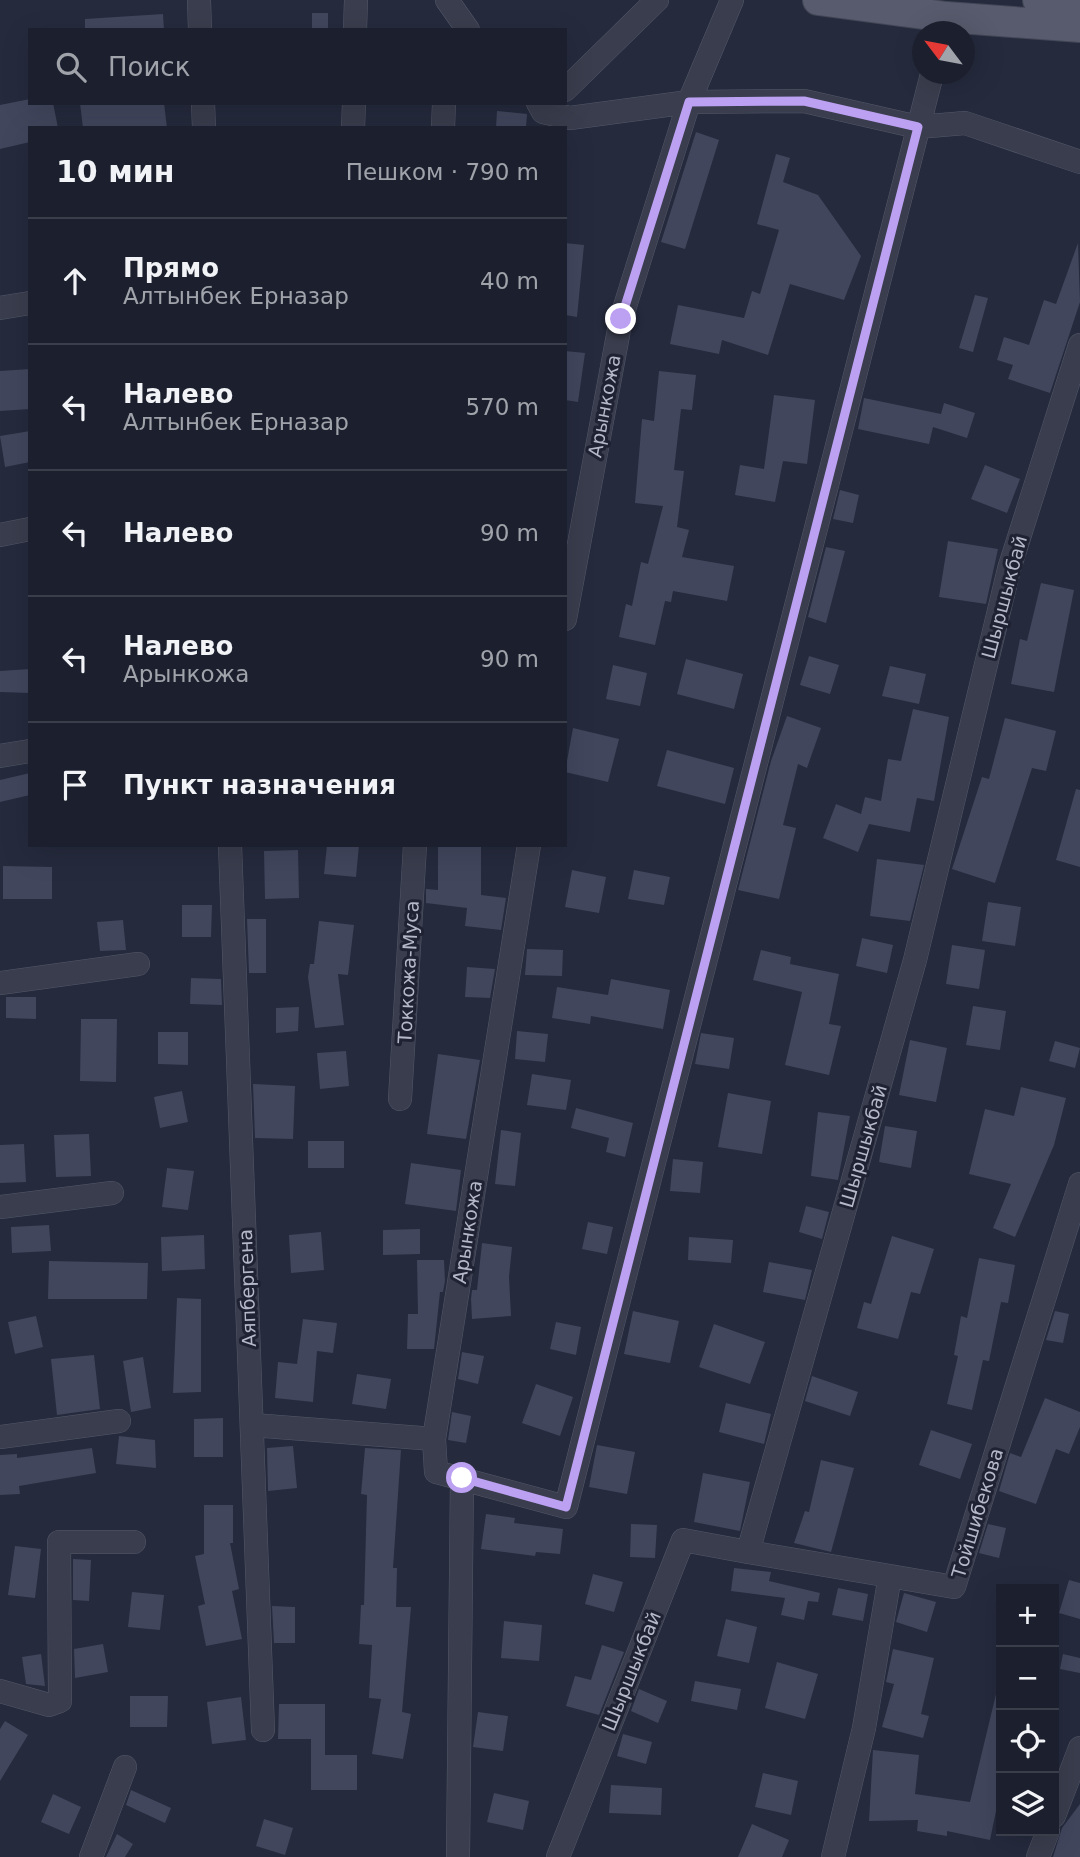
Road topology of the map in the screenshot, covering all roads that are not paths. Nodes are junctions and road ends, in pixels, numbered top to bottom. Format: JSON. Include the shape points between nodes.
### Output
{"nodes":[{"id":1,"x":199,"y":0,"type":"edge"},
{"id":2,"x":355,"y":0,"type":"edge"},
{"id":3,"x":447,"y":0,"type":"edge"},
{"id":4,"x":657,"y":0,"type":"edge"},
{"id":5,"x":732,"y":0,"type":"edge"},
{"id":6,"x":818,"y":0,"type":"edge"},
{"id":7,"x":1038,"y":0,"type":"edge"},
{"id":8,"x":1080,"y":2,"type":"edge"},
{"id":9,"x":929,"y":21,"type":"edge"},
{"id":10,"x":975,"y":25,"type":"edge"},
{"id":11,"x":1080,"y":27,"type":"edge"},
{"id":12,"x":200,"y":28,"type":"edge"},
{"id":13,"x":355,"y":28,"type":"edge"},
{"id":14,"x":446,"y":28,"type":"edge"},
{"id":15,"x":467,"y":28,"type":"edge"},
{"id":16,"x":929,"y":84,"type":"edge"},
{"id":17,"x":567,"y":88,"type":"edge"},
{"id":18,"x":689,"y":102,"type":"junction"},
{"id":19,"x":203,"y":105,"type":"edge"},
{"id":20,"x":354,"y":105,"type":"edge"},
{"id":21,"x":443,"y":105,"type":"edge"},
{"id":22,"x":539,"y":105,"type":"edge"},
{"id":23,"x":204,"y":126,"type":"edge"},
{"id":24,"x":353,"y":126,"type":"edge"},
{"id":25,"x":443,"y":126,"type":"edge"},
{"id":26,"x":918,"y":127,"type":"junction"},
{"id":27,"x":1080,"y":162,"type":"edge"},
{"id":28,"x":28,"y":303,"type":"edge"},
{"id":29,"x":0,"y":308,"type":"edge"},
{"id":30,"x":1080,"y":345,"type":"edge"},
{"id":31,"x":28,"y":529,"type":"edge"},
{"id":32,"x":0,"y":535,"type":"edge"},
{"id":33,"x":567,"y":608,"type":"edge"},
{"id":34,"x":28,"y":751,"type":"edge"},
{"id":35,"x":0,"y":756,"type":"edge"},
{"id":36,"x":230,"y":847,"type":"edge"},
{"id":37,"x":415,"y":847,"type":"edge"},
{"id":38,"x":529,"y":847,"type":"edge"},
{"id":39,"x":138,"y":964,"type":"dead end"},
{"id":40,"x":0,"y":984,"type":"edge"},
{"id":41,"x":400,"y":1099,"type":"dead end"},
{"id":42,"x":1080,"y":1184,"type":"edge"},
{"id":43,"x":112,"y":1193,"type":"dead end"},
{"id":44,"x":0,"y":1207,"type":"edge"},
{"id":45,"x":119,"y":1421,"type":"dead end"},
{"id":46,"x":252,"y":1425,"type":"junction"},
{"id":47,"x":0,"y":1437,"type":"edge"},
{"id":48,"x":434,"y":1439,"type":"junction"},
{"id":49,"x":462,"y":1478,"type":"junction"},
{"id":50,"x":134,"y":1542,"type":"dead end"},
{"id":51,"x":748,"y":1552,"type":"junction"},
{"id":52,"x":890,"y":1576,"type":"junction"},
{"id":53,"x":0,"y":1690,"type":"edge"},
{"id":54,"x":263,"y":1730,"type":"dead end"},
{"id":55,"x":1080,"y":1748,"type":"edge"},
{"id":56,"x":125,"y":1767,"type":"dead end"},
{"id":57,"x":1059,"y":1803,"type":"edge"},
{"id":58,"x":1046,"y":1836,"type":"edge"},
{"id":59,"x":91,"y":1857,"type":"edge"},
{"id":60,"x":458,"y":1857,"type":"edge"},
{"id":61,"x":558,"y":1857,"type":"edge"},
{"id":62,"x":833,"y":1857,"type":"edge"},
{"id":63,"x":1038,"y":1857,"type":"edge"}],
"edges":[{"from":1,"to":12,"type":"street"},
{"from":2,"to":13,"type":"street"},
{"from":3,"to":14,"type":"street"},
{"from":3,"to":15,"type":"street"},
{"from":4,"to":17,"type":"street"},
{"from":5,"to":18,"type":"street","name":"Арынкожа"},
{"from":6,"to":9,"type":"main road"},
{"from":7,"to":8,"type":"main road"},
{"from":10,"to":11,"type":"main road"},
{"from":16,"to":26,"type":"street"},
{"from":18,"to":22,"type":"street","via":[[570,118],[543,112]]},
{"from":18,"to":26,"type":"street","via":[[804,101]]},
{"from":18,"to":33,"type":"street","name":"Арынкожа","via":[[621,319]]},
{"from":19,"to":23,"type":"street"},
{"from":20,"to":24,"type":"street"},
{"from":21,"to":25,"type":"street"},
{"from":26,"to":27,"type":"street","via":[[965,123]]},
{"from":26,"to":49,"type":"street","via":[[566,1507]]},
{"from":28,"to":29,"type":"street"},
{"from":30,"to":51,"type":"street","name":"Шыршыкбай","via":[[1009,569],[915,960]]},
{"from":31,"to":32,"type":"street"},
{"from":34,"to":35,"type":"street"},
{"from":36,"to":46,"type":"street","name":"Аяпбергена"},
{"from":37,"to":41,"type":"street","name":"Токкожа-Муса"},
{"from":38,"to":48,"type":"street","name":"Арынкожа"},
{"from":39,"to":40,"type":"street"},
{"from":42,"to":52,"type":"street","name":"Тойшибекова","via":[[954,1587]]},
{"from":43,"to":44,"type":"street"},
{"from":45,"to":47,"type":"street"},
{"from":46,"to":48,"type":"street"},
{"from":46,"to":54,"type":"street","name":"Аяпбергена"},
{"from":48,"to":49,"type":"street","name":"Арынкожа","via":[[436,1472]]},
{"from":49,"to":60,"type":"street"},
{"from":50,"to":53,"type":"street","via":[[59,1542],[60,1701],[49,1705]]},
{"from":51,"to":52,"type":"street"},
{"from":51,"to":61,"type":"street","name":"Шыршыкбай","via":[[682,1540]]},
{"from":52,"to":62,"type":"street","via":[[864,1728]]},
{"from":55,"to":57,"type":"street"},
{"from":56,"to":59,"type":"street"},
{"from":58,"to":63,"type":"street"}]}
